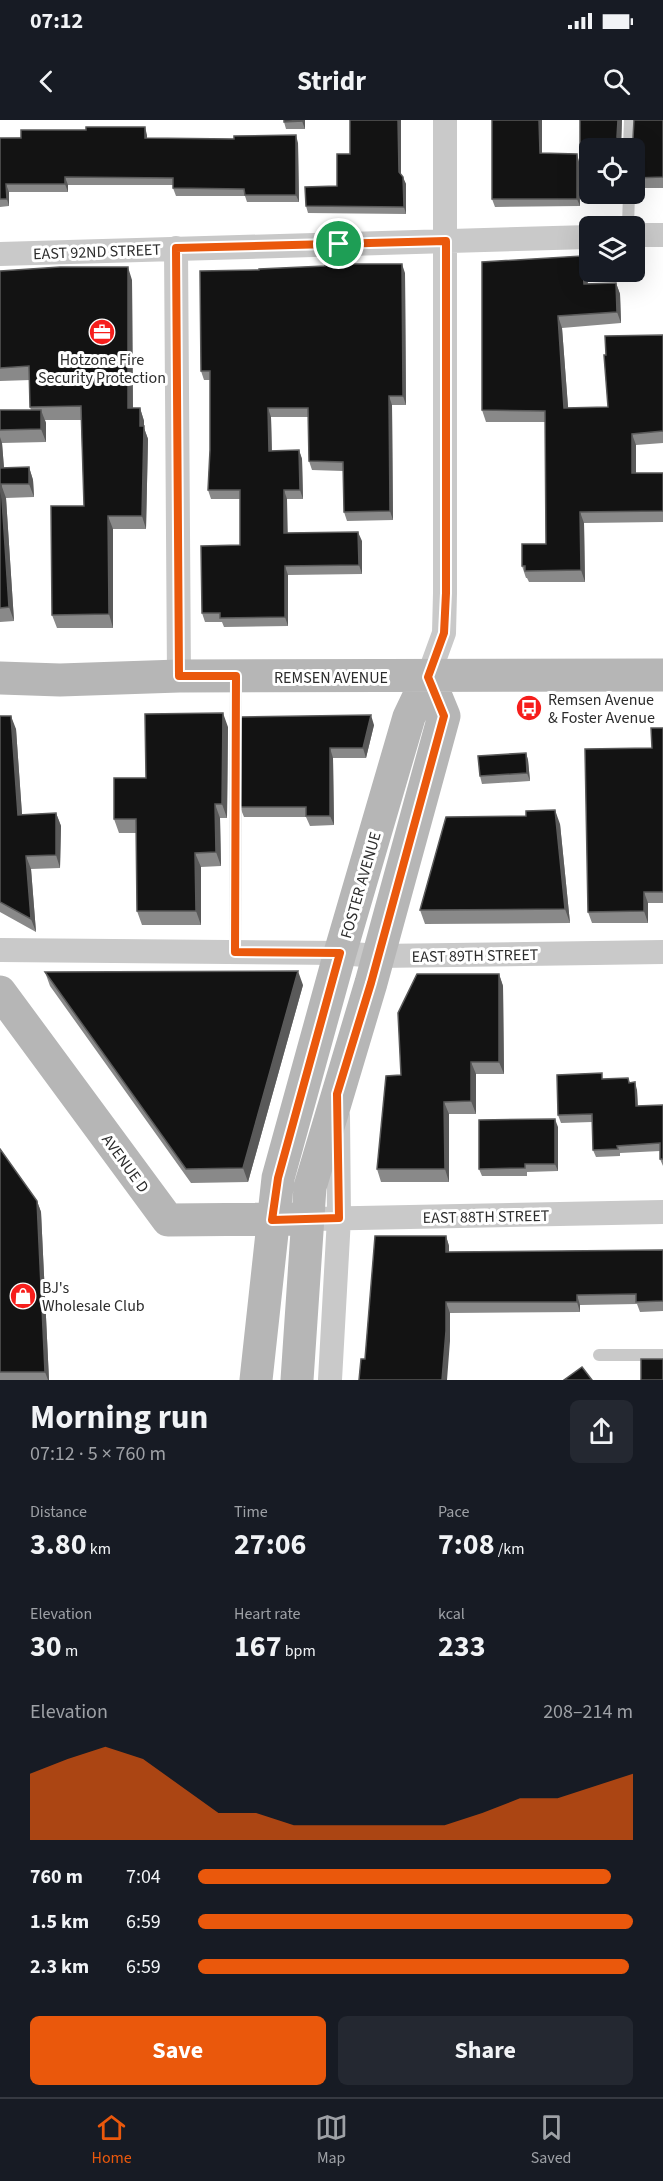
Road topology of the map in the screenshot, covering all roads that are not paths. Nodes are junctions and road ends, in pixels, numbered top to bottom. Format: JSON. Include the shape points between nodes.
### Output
{"nodes":[{"id":1,"x":445,"y":120,"type":"edge"},
{"id":2,"x":630,"y":120,"type":"edge"},
{"id":3,"x":629,"y":138,"type":"edge"},
{"id":4,"x":645,"y":235,"type":"edge"},
{"id":5,"x":663,"y":235,"type":"edge"},
{"id":6,"x":579,"y":237,"type":"edge"},
{"id":7,"x":446,"y":241,"type":"junction"},
{"id":8,"x":176,"y":248,"type":"junction"},
{"id":9,"x":0,"y":254,"type":"edge"},
{"id":10,"x":663,"y":675,"type":"edge"},
{"id":11,"x":179,"y":676,"type":"junction"},
{"id":12,"x":236,"y":676,"type":"junction"},
{"id":13,"x":428,"y":677,"type":"junction"},
{"id":14,"x":0,"y":678,"type":"edge"},
{"id":15,"x":0,"y":950,"type":"edge"},
{"id":16,"x":235,"y":952,"type":"junction"},
{"id":17,"x":663,"y":952,"type":"edge"},
{"id":18,"x":340,"y":953,"type":"junction"},
{"id":19,"x":377,"y":956,"type":"junction"},
{"id":20,"x":0,"y":992,"type":"edge"},
{"id":21,"x":663,"y":1212,"type":"edge"},
{"id":22,"x":324,"y":1219,"type":"junction"},
{"id":23,"x":272,"y":1220,"type":"junction"},
{"id":24,"x":599,"y":1355,"type":"dead end"},
{"id":25,"x":663,"y":1355,"type":"edge"},
{"id":26,"x":256,"y":1380,"type":"edge"},
{"id":27,"x":297,"y":1380,"type":"edge"},
{"id":28,"x":330,"y":1380,"type":"edge"}],
"edges":[{"from":1,"to":7,"type":"street","name":"FOSTER AVENUE"},
{"from":2,"to":3,"type":"lane"},
{"from":4,"to":5,"type":"street"},
{"from":6,"to":7,"type":"street","name":"EAST 92ND STREET"},
{"from":7,"to":8,"type":"street","name":"EAST 92ND STREET"},
{"from":7,"to":13,"type":"street","name":"FOSTER AVENUE","via":[[446,593],[444,633]]},
{"from":8,"to":9,"type":"street","name":"EAST 92ND STREET"},
{"from":8,"to":11,"type":"street"},
{"from":10,"to":13,"type":"main road","name":"REMSEN AVENUE"},
{"from":11,"to":12,"type":"main road","name":"REMSEN AVENUE"},
{"from":11,"to":14,"type":"main road","name":"REMSEN AVENUE","via":[[60,681]]},
{"from":12,"to":13,"type":"main road","name":"REMSEN AVENUE"},
{"from":12,"to":16,"type":"lane"},
{"from":13,"to":18,"type":"main road","name":"FOSTER AVENUE","via":[[409,717]]},
{"from":13,"to":19,"type":"main road","via":[[444,716]]},
{"from":15,"to":16,"type":"street","name":"EAST 89TH STREET"},
{"from":16,"to":18,"type":"street","name":"EAST 89TH STREET"},
{"from":17,"to":19,"type":"street","name":"EAST 89TH STREET"},
{"from":18,"to":19,"type":"street","name":"EAST 89TH STREET"},
{"from":18,"to":23,"type":"main road","name":"FOSTER AVENUE","via":[[278,1178]]},
{"from":19,"to":22,"type":"main road","via":[[310,1187]]},
{"from":20,"to":23,"type":"main road","name":"AVENUE D","via":[[168,1220]]},
{"from":21,"to":22,"type":"street","name":"EAST 88TH STREET"},
{"from":22,"to":23,"type":"main road","name":"AVENUE D"},
{"from":22,"to":27,"type":"main road"},
{"from":22,"to":28,"type":"street"},
{"from":23,"to":26,"type":"main road","name":"FOSTER AVENUE"},
{"from":24,"to":25,"type":"lane"}]}
